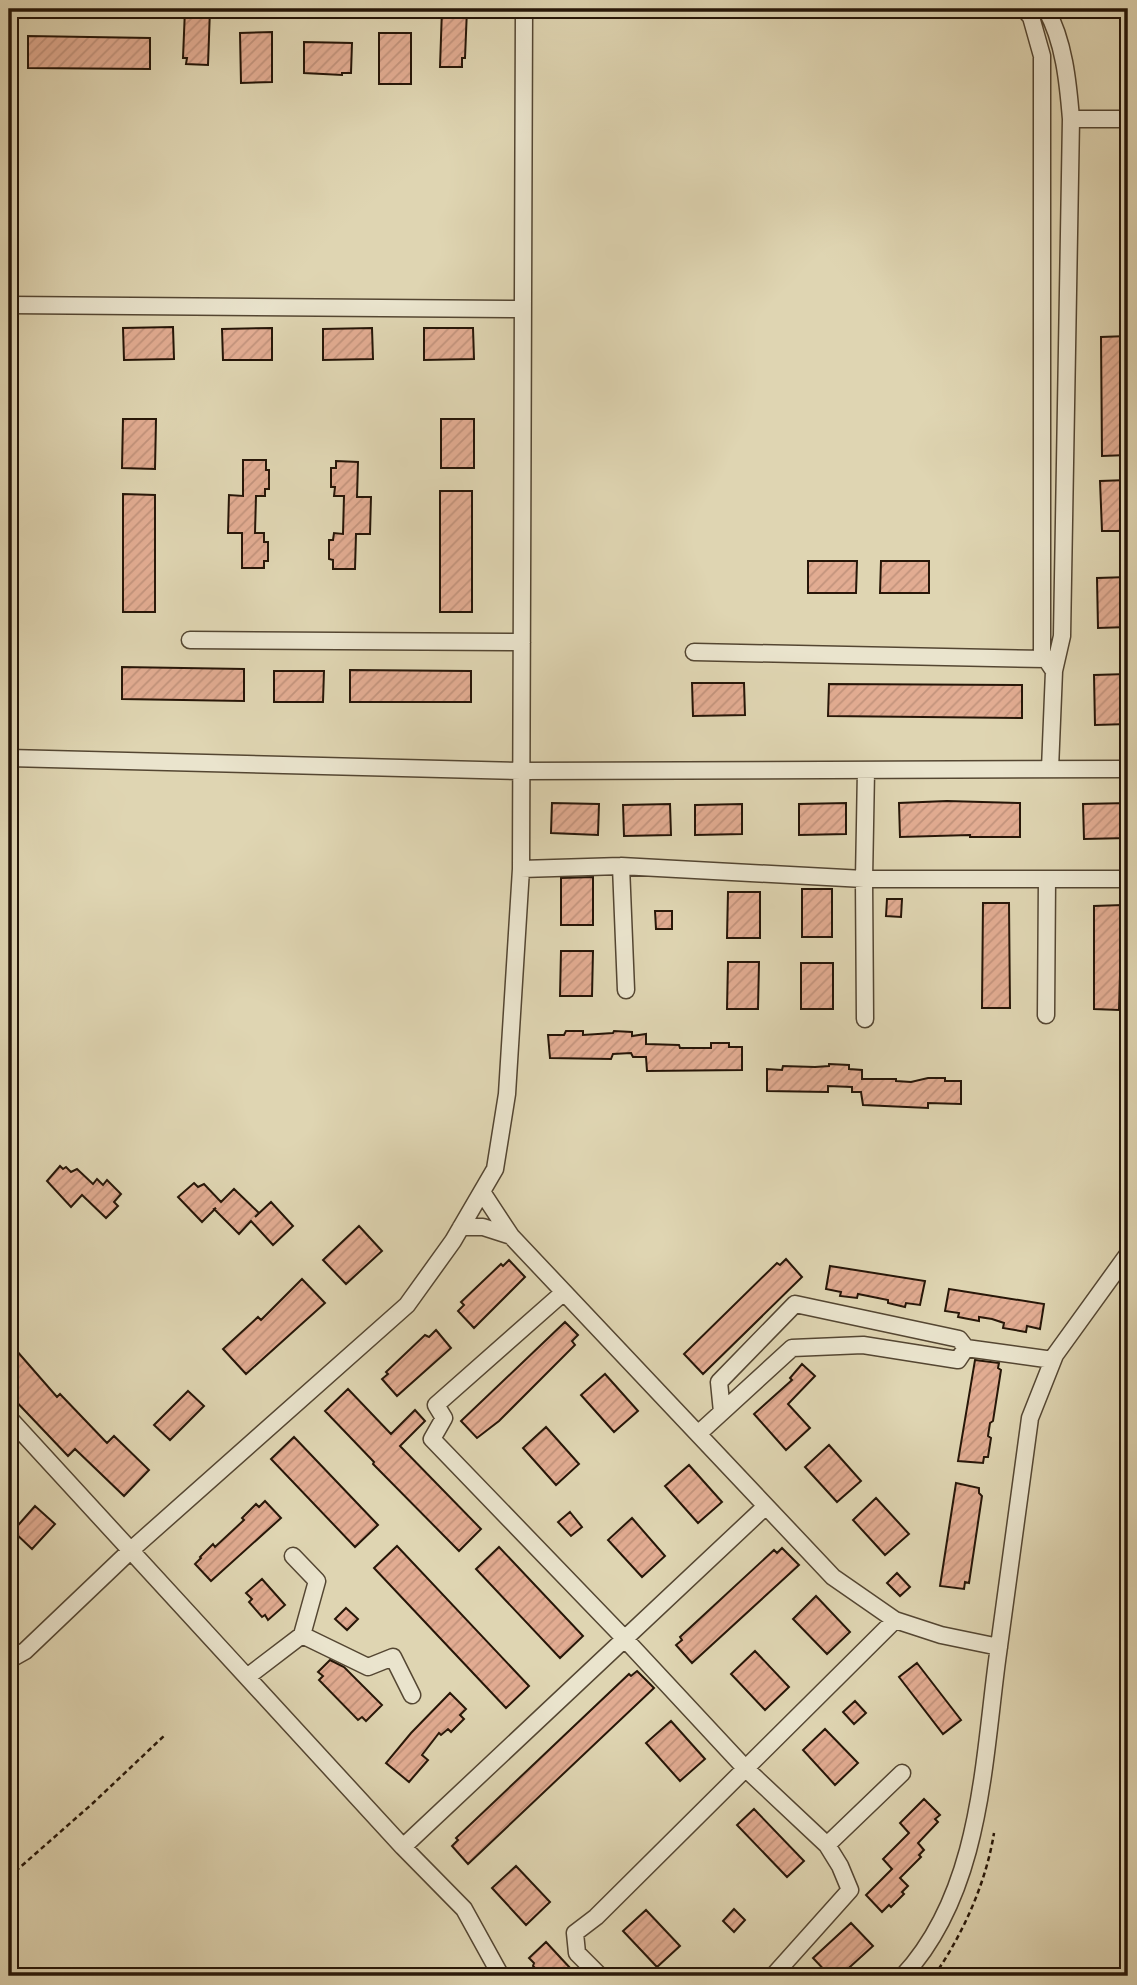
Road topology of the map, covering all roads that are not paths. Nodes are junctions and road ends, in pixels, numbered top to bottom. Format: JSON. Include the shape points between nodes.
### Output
{"nodes":[{"id":1,"x":524,"y":9,"type":"edge"},
{"id":2,"x":1024,"y":9,"type":"edge"},
{"id":3,"x":1046,"y":9,"type":"edge"},
{"id":4,"x":1071,"y":119,"type":"junction"},
{"id":5,"x":1128,"y":119,"type":"edge"},
{"id":6,"x":9,"y":305,"type":"edge"},
{"id":7,"x":523,"y":309,"type":"junction"},
{"id":8,"x":190,"y":640,"type":"dead end"},
{"id":9,"x":522,"y":642,"type":"junction"},
{"id":10,"x":694,"y":652,"type":"dead end"},
{"id":11,"x":1050,"y":665,"type":"junction"},
{"id":12,"x":9,"y":758,"type":"edge"},
{"id":13,"x":1050,"y":769,"type":"junction"},
{"id":14,"x":1128,"y":769,"type":"edge"},
{"id":15,"x":866,"y":770,"type":"junction"},
{"id":16,"x":522,"y":771,"type":"junction"},
{"id":17,"x":621,"y":866,"type":"junction"},
{"id":18,"x":521,"y":869,"type":"junction"},
{"id":19,"x":864,"y":879,"type":"junction"},
{"id":20,"x":1047,"y":879,"type":"junction"},
{"id":21,"x":1128,"y":879,"type":"edge"},
{"id":22,"x":626,"y":990,"type":"dead end"},
{"id":23,"x":1046,"y":1015,"type":"dead end"},
{"id":24,"x":866,"y":1018,"type":"dead end"},
{"id":25,"x":482,"y":1192,"type":"junction"},
{"id":26,"x":461,"y":1227,"type":"junction"},
{"id":27,"x":511,"y":1237,"type":"junction"},
{"id":28,"x":1128,"y":1254,"type":"edge"},
{"id":29,"x":564,"y":1292,"type":"junction"},
{"id":30,"x":966,"y":1348,"type":"junction"},
{"id":31,"x":1053,"y":1360,"type":"junction"},
{"id":32,"x":722,"y":1412,"type":"junction"},
{"id":33,"x":9,"y":1418,"type":"edge"},
{"id":34,"x":698,"y":1434,"type":"junction"},
{"id":35,"x":766,"y":1506,"type":"junction"},
{"id":36,"x":131,"y":1550,"type":"junction"},
{"id":37,"x":293,"y":1556,"type":"dead end"},
{"id":38,"x":895,"y":1620,"type":"junction"},
{"id":39,"x":302,"y":1635,"type":"junction"},
{"id":40,"x":624,"y":1638,"type":"junction"},
{"id":41,"x":999,"y":1647,"type":"junction"},
{"id":42,"x":9,"y":1660,"type":"edge"},
{"id":43,"x":247,"y":1677,"type":"junction"},
{"id":44,"x":412,"y":1695,"type":"dead end"},
{"id":45,"x":746,"y":1768,"type":"junction"},
{"id":46,"x":902,"y":1773,"type":"dead end"},
{"id":47,"x":827,"y":1845,"type":"junction"},
{"id":48,"x":403,"y":1847,"type":"junction"},
{"id":49,"x":500,"y":1976,"type":"edge"},
{"id":50,"x":600,"y":1976,"type":"edge"},
{"id":51,"x":773,"y":1976,"type":"edge"},
{"id":52,"x":903,"y":1976,"type":"edge"}],
"edges":[{"from":1,"to":7,"type":"street"},
{"from":2,"to":11,"type":"street","via":[[1031,17],[1042,56],[1042,653]]},
{"from":3,"to":4,"type":"street","via":[[1056,27]]},
{"from":4,"to":5,"type":"street"},
{"from":4,"to":11,"type":"street","via":[[1062,636]]},
{"from":6,"to":7,"type":"street"},
{"from":7,"to":9,"type":"street"},
{"from":8,"to":9,"type":"street"},
{"from":9,"to":16,"type":"street"},
{"from":10,"to":11,"type":"street"},
{"from":11,"to":13,"type":"street"},
{"from":12,"to":16,"type":"street"},
{"from":13,"to":14,"type":"street"},
{"from":13,"to":15,"type":"street"},
{"from":15,"to":16,"type":"street"},
{"from":15,"to":19,"type":"street"},
{"from":16,"to":18,"type":"street"},
{"from":17,"to":18,"type":"street"},
{"from":17,"to":19,"type":"street"},
{"from":17,"to":22,"type":"street"},
{"from":18,"to":25,"type":"street","via":[[507,1094],[495,1169]]},
{"from":19,"to":20,"type":"street"},
{"from":19,"to":24,"type":"street"},
{"from":20,"to":21,"type":"street"},
{"from":20,"to":23,"type":"street"},
{"from":25,"to":26,"type":"street"},
{"from":25,"to":27,"type":"street"},
{"from":26,"to":27,"type":"street","via":[[483,1227]]},
{"from":26,"to":36,"type":"street","via":[[407,1305]]},
{"from":27,"to":29,"type":"street"},
{"from":28,"to":31,"type":"street"},
{"from":29,"to":34,"type":"street"},
{"from":29,"to":40,"type":"street","via":[[436,1405],[444,1418],[432,1439]]},
{"from":30,"to":31,"type":"street"},
{"from":30,"to":32,"type":"street","via":[[958,1360],[863,1345],[792,1348]]},
{"from":30,"to":32,"type":"street","via":[[959,1339],[794,1304],[719,1382]]},
{"from":31,"to":41,"type":"street","via":[[1030,1418]]},
{"from":32,"to":34,"type":"street"},
{"from":33,"to":36,"type":"street"},
{"from":34,"to":35,"type":"street"},
{"from":35,"to":38,"type":"street","via":[[833,1577]]},
{"from":35,"to":40,"type":"street"},
{"from":36,"to":42,"type":"street","via":[[25,1651]]},
{"from":36,"to":43,"type":"street"},
{"from":37,"to":39,"type":"street","via":[[317,1581]]},
{"from":38,"to":41,"type":"street"},
{"from":38,"to":45,"type":"street"},
{"from":39,"to":43,"type":"street"},
{"from":39,"to":44,"type":"street","via":[[368,1667],[393,1657]]},
{"from":40,"to":45,"type":"street"},
{"from":40,"to":48,"type":"street"},
{"from":41,"to":52,"type":"street","via":[[974,1830],[939,1927]]},
{"from":43,"to":48,"type":"street"},
{"from":45,"to":47,"type":"street"},
{"from":45,"to":50,"type":"street","via":[[575,1933],[577,1953]]},
{"from":46,"to":47,"type":"street"},
{"from":47,"to":51,"type":"street","via":[[850,1890]]},
{"from":48,"to":49,"type":"street","via":[[464,1909]]}]}
